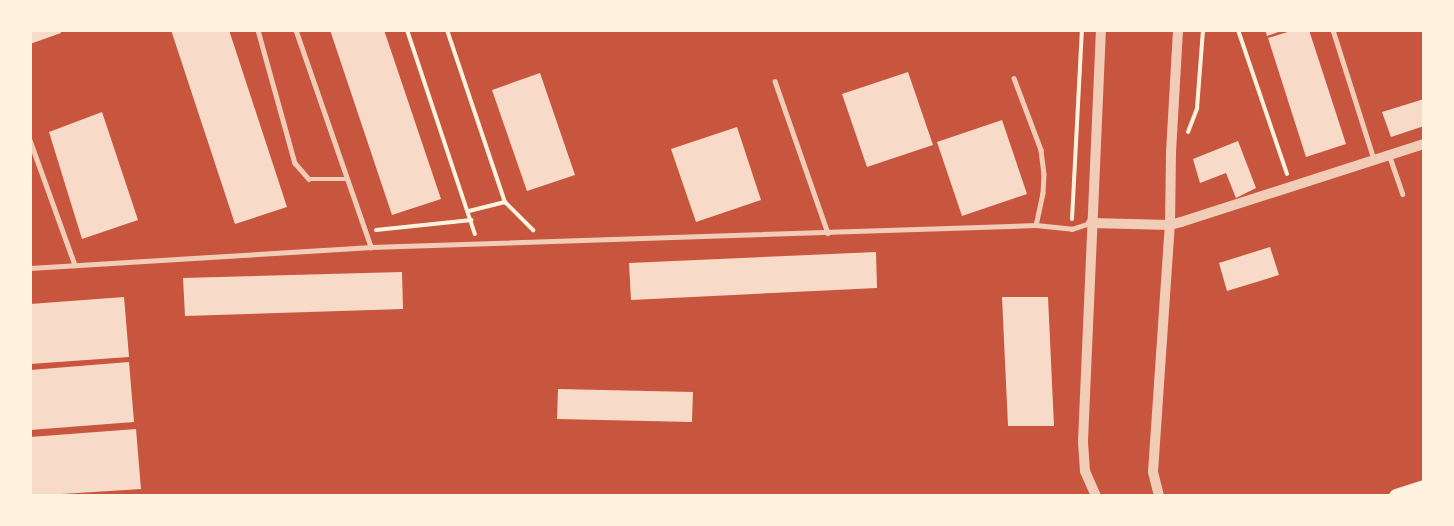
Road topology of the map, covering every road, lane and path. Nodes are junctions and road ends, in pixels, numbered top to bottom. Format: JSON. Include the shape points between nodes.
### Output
{"nodes":[{"id":1,"x":258,"y":30,"type":"edge"},
{"id":2,"x":296,"y":30,"type":"edge"},
{"id":3,"x":407,"y":30,"type":"edge"},
{"id":4,"x":447,"y":30,"type":"edge"},
{"id":5,"x":1082,"y":30,"type":"edge"},
{"id":6,"x":1101,"y":30,"type":"edge"},
{"id":7,"x":1178,"y":30,"type":"edge"},
{"id":8,"x":1203,"y":30,"type":"edge"},
{"id":9,"x":1238,"y":30,"type":"edge"},
{"id":10,"x":1332,"y":30,"type":"edge"},
{"id":11,"x":1014,"y":78,"type":"dead end"},
{"id":12,"x":775,"y":81,"type":"dead end"},
{"id":13,"x":30,"y":140,"type":"edge"},
{"id":14,"x":1185,"y":140,"type":"dead end"},
{"id":15,"x":1424,"y":144,"type":"edge"},
{"id":16,"x":1389,"y":155,"type":"junction"},
{"id":17,"x":1374,"y":160,"type":"junction"},
{"id":18,"x":347,"y":179,"type":"junction"},
{"id":19,"x":1291,"y":186,"type":"junction"},
{"id":20,"x":1402,"y":194,"type":"dead end"},
{"id":21,"x":505,"y":202,"type":"junction"},
{"id":22,"x":469,"y":212,"type":"junction"},
{"id":23,"x":471,"y":220,"type":"junction"},
{"id":24,"x":1091,"y":223,"type":"junction"},
{"id":25,"x":1036,"y":225,"type":"junction"},
{"id":26,"x":1170,"y":225,"type":"junction"},
{"id":27,"x":1072,"y":229,"type":"junction"},
{"id":28,"x":367,"y":231,"type":"junction"},
{"id":29,"x":828,"y":233,"type":"junction"},
{"id":30,"x":543,"y":241,"type":"junction"},
{"id":31,"x":477,"y":243,"type":"junction"},
{"id":32,"x":371,"y":247,"type":"junction"},
{"id":33,"x":75,"y":265,"type":"junction"},
{"id":34,"x":30,"y":268,"type":"edge"},
{"id":35,"x":1424,"y":487,"type":"edge"},
{"id":36,"x":1096,"y":496,"type":"edge"},
{"id":37,"x":1159,"y":496,"type":"edge"},
{"id":38,"x":1396,"y":496,"type":"edge"}],
"edges":[{"from":1,"to":18,"type":"lane","via":[[295,163],[309,179]]},
{"from":2,"to":18,"type":"lane"},
{"from":3,"to":22,"type":"path"},
{"from":4,"to":21,"type":"path"},
{"from":5,"to":27,"type":"path"},
{"from":6,"to":24,"type":"street"},
{"from":7,"to":26,"type":"street"},
{"from":8,"to":14,"type":"path","via":[[1197,108]]},
{"from":9,"to":19,"type":"path"},
{"from":10,"to":17,"type":"lane"},
{"from":11,"to":25,"type":"lane","via":[[1042,158],[1043,194]]},
{"from":12,"to":29,"type":"lane"},
{"from":13,"to":33,"type":"lane"},
{"from":15,"to":16,"type":"street"},
{"from":16,"to":17,"type":"street"},
{"from":16,"to":20,"type":"lane"},
{"from":17,"to":19,"type":"street"},
{"from":18,"to":28,"type":"lane"},
{"from":19,"to":26,"type":"street"},
{"from":21,"to":22,"type":"path"},
{"from":21,"to":30,"type":"path"},
{"from":22,"to":23,"type":"path"},
{"from":23,"to":28,"type":"path"},
{"from":23,"to":31,"type":"path"},
{"from":24,"to":26,"type":"street"},
{"from":24,"to":27,"type":"lane"},
{"from":24,"to":36,"type":"street","via":[[1083,441],[1085,471]]},
{"from":25,"to":27,"type":"lane"},
{"from":25,"to":29,"type":"lane"},
{"from":26,"to":37,"type":"street","via":[[1153,472]]},
{"from":28,"to":32,"type":"lane"},
{"from":29,"to":30,"type":"lane"},
{"from":30,"to":31,"type":"lane"},
{"from":31,"to":32,"type":"lane"},
{"from":32,"to":33,"type":"lane"},
{"from":33,"to":34,"type":"lane"},
{"from":35,"to":38,"type":"highway"}]}
